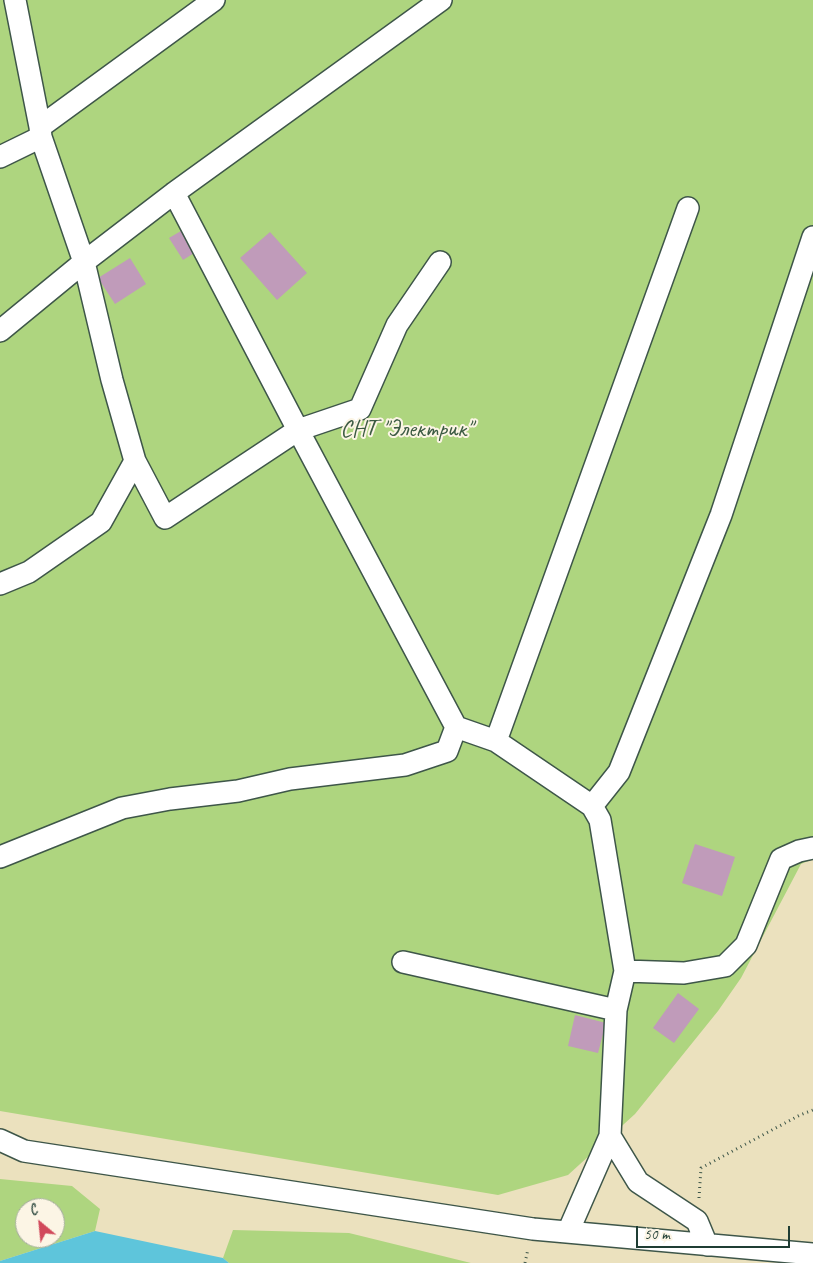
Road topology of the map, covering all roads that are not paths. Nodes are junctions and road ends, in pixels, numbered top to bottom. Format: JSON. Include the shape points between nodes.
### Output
{"nodes":[{"id":1,"x":15,"y":0,"type":"edge"},
{"id":2,"x":214,"y":0,"type":"edge"},
{"id":3,"x":441,"y":0,"type":"edge"},
{"id":4,"x":40,"y":132,"type":"junction"},
{"id":5,"x":0,"y":158,"type":"edge"},
{"id":6,"x":174,"y":193,"type":"junction"},
{"id":7,"x":688,"y":208,"type":"dead end"},
{"id":8,"x":813,"y":237,"type":"edge"},
{"id":9,"x":84,"y":262,"type":"junction"},
{"id":10,"x":440,"y":262,"type":"dead end"},
{"id":11,"x":0,"y":331,"type":"edge"},
{"id":12,"x":298,"y":430,"type":"junction"},
{"id":13,"x":135,"y":461,"type":"junction"},
{"id":14,"x":0,"y":584,"type":"edge"},
{"id":15,"x":456,"y":728,"type":"junction"},
{"id":16,"x":496,"y":741,"type":"junction"},
{"id":17,"x":592,"y":806,"type":"junction"},
{"id":18,"x":813,"y":848,"type":"edge"},
{"id":19,"x":0,"y":857,"type":"edge"},
{"id":20,"x":403,"y":962,"type":"dead end"},
{"id":21,"x":625,"y":971,"type":"junction"},
{"id":22,"x":616,"y":1010,"type":"junction"},
{"id":23,"x":610,"y":1136,"type":"junction"},
{"id":24,"x":0,"y":1140,"type":"edge"},
{"id":25,"x":568,"y":1232,"type":"junction"},
{"id":26,"x":708,"y":1245,"type":"junction"},
{"id":27,"x":813,"y":1254,"type":"edge"}],
"edges":[{"from":1,"to":4,"type":"street"},
{"from":2,"to":4,"type":"street"},
{"from":3,"to":6,"type":"street"},
{"from":4,"to":5,"type":"street"},
{"from":4,"to":9,"type":"street"},
{"from":6,"to":9,"type":"street"},
{"from":6,"to":12,"type":"street"},
{"from":7,"to":16,"type":"street"},
{"from":8,"to":17,"type":"street","via":[[721,515],[619,772]]},
{"from":9,"to":11,"type":"street"},
{"from":9,"to":13,"type":"street"},
{"from":10,"to":12,"type":"street","via":[[397,325],[360,410]]},
{"from":12,"to":13,"type":"street","via":[[165,518]]},
{"from":12,"to":15,"type":"street"},
{"from":13,"to":14,"type":"street","via":[[101,522],[29,572]]},
{"from":15,"to":16,"type":"street"},
{"from":15,"to":19,"type":"street","via":[[447,751],[405,765],[290,779],[238,791],[122,808]]},
{"from":16,"to":17,"type":"street"},
{"from":17,"to":21,"type":"street","via":[[600,820]]},
{"from":18,"to":21,"type":"street","via":[[781,859],[746,945],[725,966],[684,973]]},
{"from":20,"to":22,"type":"street"},
{"from":21,"to":22,"type":"street"},
{"from":22,"to":23,"type":"street"},
{"from":23,"to":25,"type":"street"},
{"from":23,"to":26,"type":"street","via":[[638,1182],[697,1221]]},
{"from":24,"to":25,"type":"street","via":[[24,1151]]},
{"from":25,"to":26,"type":"street"},
{"from":26,"to":27,"type":"street"}]}
